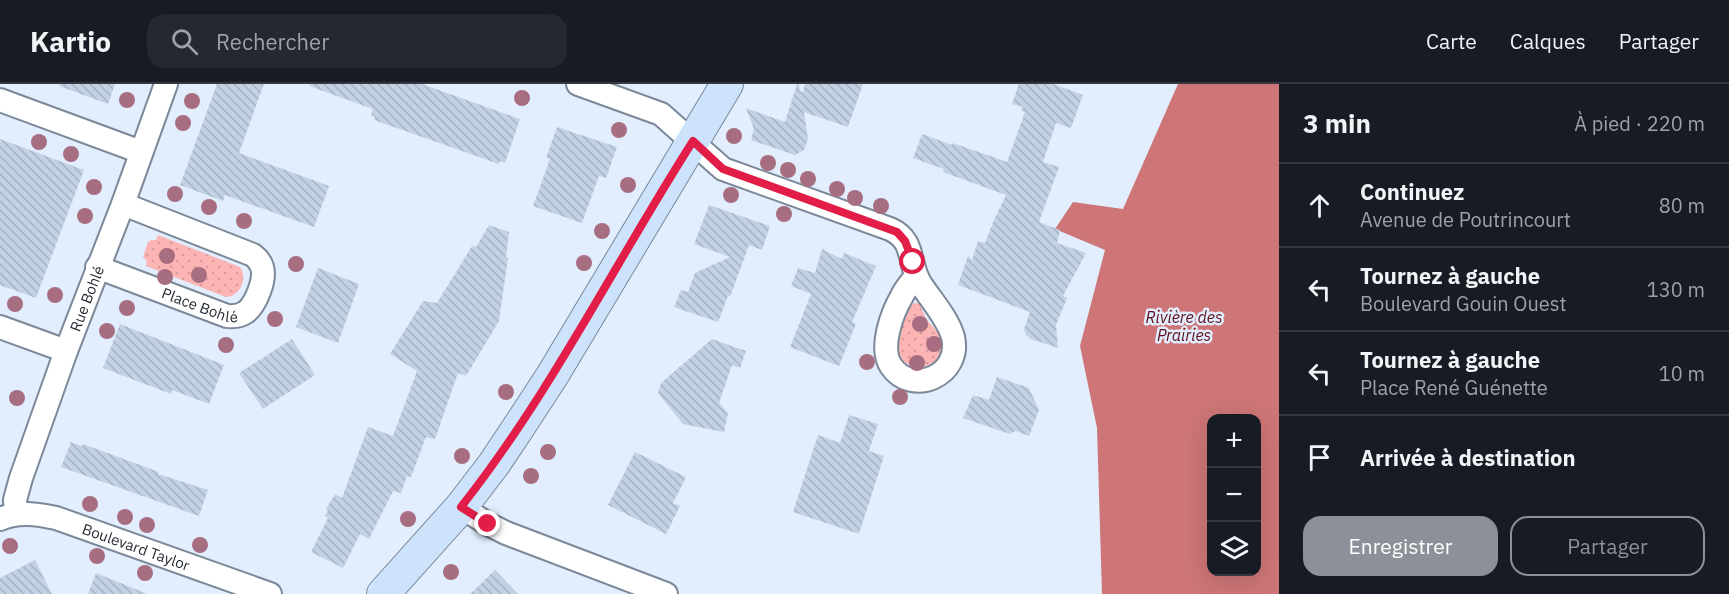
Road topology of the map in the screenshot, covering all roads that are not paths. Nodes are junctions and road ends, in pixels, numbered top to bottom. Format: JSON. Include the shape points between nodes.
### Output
{"nodes":[{"id":1,"x":166,"y":84,"type":"edge"},
{"id":2,"x":578,"y":84,"type":"edge"},
{"id":3,"x":727,"y":84,"type":"edge"},
{"id":4,"x":0,"y":100,"type":"edge"},
{"id":5,"x":693,"y":141,"type":"junction"},
{"id":6,"x":141,"y":152,"type":"junction"},
{"id":7,"x":123,"y":204,"type":"junction"},
{"id":8,"x":97,"y":267,"type":"junction"},
{"id":9,"x":915,"y":277,"type":"dead end"},
{"id":10,"x":0,"y":327,"type":"edge"},
{"id":11,"x":66,"y":351,"type":"junction"},
{"id":12,"x":461,"y":507,"type":"junction"},
{"id":13,"x":8,"y":517,"type":"edge"},
{"id":14,"x":270,"y":594,"type":"edge"},
{"id":15,"x":383,"y":594,"type":"edge"},
{"id":16,"x":666,"y":594,"type":"edge"}],
"edges":[{"from":1,"to":6,"type":"street","name":"Rue Bohlé"},
{"from":2,"to":5,"type":"street","via":[[661,114]]},
{"from":3,"to":5,"type":"street"},
{"from":4,"to":6,"type":"street"},
{"from":5,"to":9,"type":"street","via":[[723,169],[897,232],[909,248]]},
{"from":5,"to":12,"type":"street","via":[[552,376]]},
{"from":6,"to":7,"type":"street","name":"Rue Bohlé"},
{"from":7,"to":8,"type":"street","name":"Rue Bohlé"},
{"from":7,"to":8,"type":"street","name":"Place Bohlé","via":[[253,255],[260,262],[262,282],[248,310],[227,316]]},
{"from":8,"to":11,"type":"street","name":"Rue Bohlé"},
{"from":10,"to":11,"type":"street"},
{"from":11,"to":13,"type":"street","name":"Rue Bohlé"},
{"from":12,"to":15,"type":"street"},
{"from":12,"to":16,"type":"street","via":[[506,533]]},
{"from":13,"to":14,"type":"street","name":"Boulevard Taylor","via":[[40,514],[70,522]]}]}
